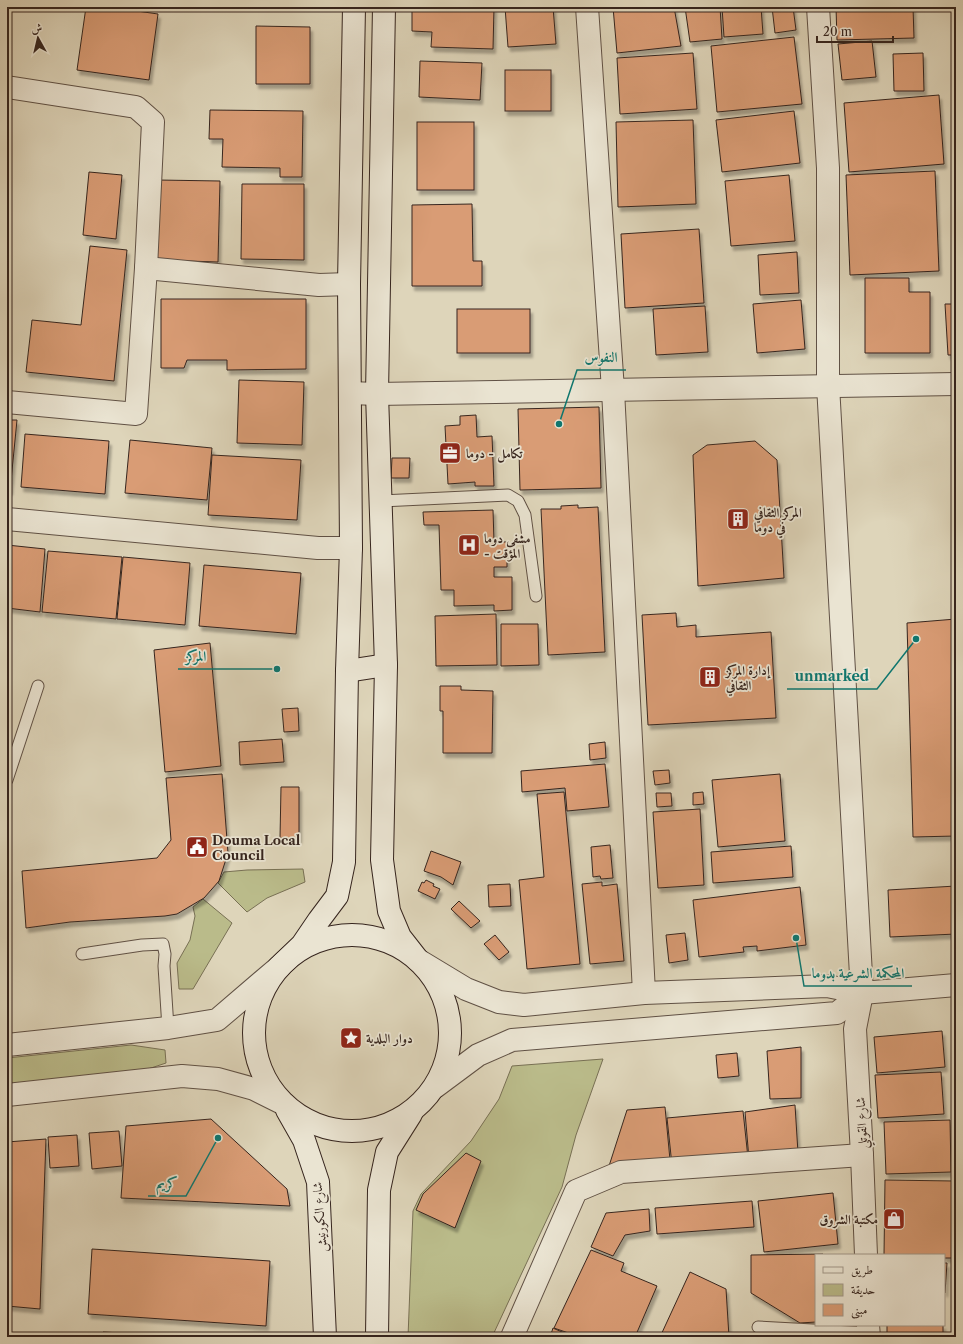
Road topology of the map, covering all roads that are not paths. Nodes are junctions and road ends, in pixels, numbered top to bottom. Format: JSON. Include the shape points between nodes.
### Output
{"nodes":[{"id":1,"x":354,"y":7,"type":"edge"},
{"id":2,"x":384,"y":7,"type":"edge"},
{"id":3,"x":587,"y":7,"type":"edge"},
{"id":4,"x":818,"y":7,"type":"edge"},
{"id":5,"x":7,"y":87,"type":"edge"},
{"id":6,"x":146,"y":268,"type":"junction"},
{"id":7,"x":349,"y":284,"type":"junction"},
{"id":8,"x":956,"y":384,"type":"edge"},
{"id":9,"x":828,"y":385,"type":"junction"},
{"id":10,"x":613,"y":390,"type":"junction"},
{"id":11,"x":350,"y":393,"type":"junction"},
{"id":12,"x":377,"y":394,"type":"junction"},
{"id":13,"x":7,"y":402,"type":"edge"},
{"id":14,"x":381,"y":501,"type":"junction"},
{"id":15,"x":7,"y":519,"type":"edge"},
{"id":16,"x":351,"y":548,"type":"junction"},
{"id":17,"x":536,"y":596,"type":"dead end"},
{"id":18,"x":386,"y":665,"type":"junction"},
{"id":19,"x":347,"y":671,"type":"junction"},
{"id":20,"x":38,"y":686,"type":"dead end"},
{"id":21,"x":7,"y":780,"type":"edge"},
{"id":22,"x":82,"y":954,"type":"dead end"},
{"id":23,"x":418,"y":960,"type":"junction"},
{"id":24,"x":279,"y":967,"type":"junction"},
{"id":25,"x":956,"y":985,"type":"edge"},
{"id":26,"x":644,"y":993,"type":"junction"},
{"id":27,"x":862,"y":993,"type":"junction"},
{"id":28,"x":168,"y":1028,"type":"junction"},
{"id":29,"x":7,"y":1045,"type":"edge"},
{"id":30,"x":435,"y":1087,"type":"junction"},
{"id":31,"x":7,"y":1095,"type":"edge"},
{"id":32,"x":284,"y":1104,"type":"junction"},
{"id":33,"x":412,"y":1111,"type":"junction"},
{"id":34,"x":862,"y":1155,"type":"junction"},
{"id":35,"x":866,"y":1254,"type":"edge"},
{"id":36,"x":758,"y":1327,"type":"dead end"},
{"id":37,"x":868,"y":1332,"type":"edge"},
{"id":38,"x":326,"y":1337,"type":"edge"},
{"id":39,"x":377,"y":1337,"type":"edge"},
{"id":40,"x":512,"y":1337,"type":"edge"}],
"edges":[{"from":1,"to":7,"type":"street"},
{"from":2,"to":12,"type":"street"},
{"from":3,"to":10,"type":"street"},
{"from":4,"to":9,"type":"street","name":"شارع القوتلي","via":[[828,168]]},
{"from":5,"to":6,"type":"street","via":[[136,106],[153,122]]},
{"from":6,"to":7,"type":"street","via":[[319,285]]},
{"from":6,"to":13,"type":"street","via":[[136,414]]},
{"from":7,"to":11,"type":"street"},
{"from":8,"to":9,"type":"street"},
{"from":9,"to":10,"type":"street"},
{"from":9,"to":27,"type":"street","name":"شارع القوتلي"},
{"from":10,"to":12,"type":"street"},
{"from":10,"to":26,"type":"street"},
{"from":11,"to":12,"type":"street"},
{"from":11,"to":16,"type":"street"},
{"from":12,"to":14,"type":"street"},
{"from":14,"to":17,"type":"lane","via":[[508,494],[518,501],[525,515]]},
{"from":14,"to":18,"type":"street"},
{"from":15,"to":16,"type":"street","via":[[318,548]]},
{"from":16,"to":19,"type":"street"},
{"from":18,"to":19,"type":"street"},
{"from":18,"to":23,"type":"street","via":[[382,860],[389,911],[400,937]]},
{"from":19,"to":24,"type":"street","via":[[344,862],[337,896],[302,945]]},
{"from":20,"to":21,"type":"lane"},
{"from":22,"to":28,"type":"lane","via":[[163,944]]},
{"from":23,"to":24,"type":"street","via":[[392,944],[362,936],[332,938],[303,948]]},
{"from":23,"to":26,"type":"street","via":[[466,989],[499,1002],[524,1005]]},
{"from":23,"to":30,"type":"street","via":[[436,981],[447,1006],[451,1034],[447,1062]]},
{"from":24,"to":28,"type":"street","via":[[217,1020]]},
{"from":24,"to":32,"type":"street","via":[[263,993],[254,1022],[256,1052],[266,1080]]},
{"from":25,"to":27,"type":"street"},
{"from":26,"to":27,"type":"street","via":[[828,986]]},
{"from":27,"to":30,"type":"street","via":[[837,1013],[512,1040],[478,1055]]},
{"from":27,"to":34,"type":"street","name":"شارع القوتلي","via":[[856,1029]]},
{"from":28,"to":29,"type":"street"},
{"from":30,"to":33,"type":"street"},
{"from":31,"to":32,"type":"street","via":[[182,1076],[218,1079],[254,1089]]},
{"from":32,"to":33,"type":"street","via":[[306,1121],[333,1130],[361,1131],[388,1125]]},
{"from":32,"to":38,"type":"street","name":"شارع الكورنيش","via":[[304,1140],[318,1182]]},
{"from":33,"to":39,"type":"street","via":[[387,1152],[379,1190]]},
{"from":34,"to":35,"type":"street","name":"شارع القوتلي"},
{"from":34,"to":40,"type":"street","via":[[621,1172],[576,1191]]},
{"from":36,"to":37,"type":"lane"}]}
